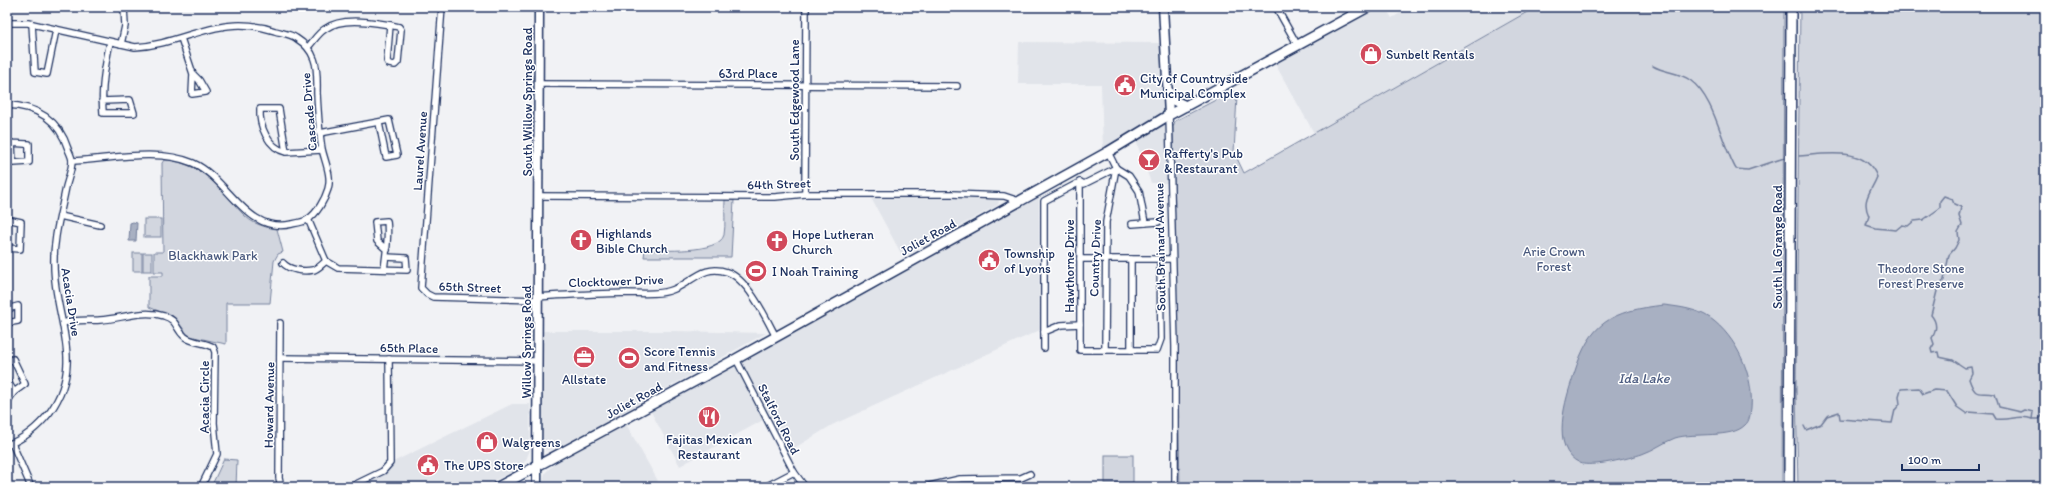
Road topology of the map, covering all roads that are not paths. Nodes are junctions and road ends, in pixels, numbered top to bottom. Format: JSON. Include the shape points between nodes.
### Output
{"nodes":[{"id":1,"x":124,"y":7,"type":"edge"},
{"id":2,"x":442,"y":7,"type":"edge"},
{"id":3,"x":539,"y":7,"type":"edge"},
{"id":4,"x":806,"y":7,"type":"edge"},
{"id":5,"x":1163,"y":7,"type":"edge"},
{"id":6,"x":1276,"y":7,"type":"edge"},
{"id":7,"x":1368,"y":7,"type":"edge"},
{"id":8,"x":1791,"y":7,"type":"edge"},
{"id":9,"x":7,"y":23,"type":"edge"},
{"id":10,"x":32,"y":24,"type":"junction"},
{"id":11,"x":390,"y":25,"type":"junction"},
{"id":12,"x":56,"y":30,"type":"junction"},
{"id":13,"x":181,"y":38,"type":"junction"},
{"id":14,"x":110,"y":42,"type":"junction"},
{"id":15,"x":121,"y":44,"type":"junction"},
{"id":16,"x":1298,"y":46,"type":"junction"},
{"id":17,"x":308,"y":48,"type":"junction"},
{"id":18,"x":193,"y":74,"type":"dead end"},
{"id":19,"x":539,"y":84,"type":"junction"},
{"id":20,"x":806,"y":85,"type":"junction"},
{"id":21,"x":957,"y":86,"type":"dead end"},
{"id":22,"x":1168,"y":91,"type":"junction"},
{"id":23,"x":102,"y":101,"type":"junction"},
{"id":24,"x":7,"y":105,"type":"edge"},
{"id":25,"x":1186,"y":106,"type":"junction"},
{"id":26,"x":1169,"y":115,"type":"junction"},
{"id":27,"x":379,"y":123,"type":"junction"},
{"id":28,"x":320,"y":133,"type":"junction"},
{"id":29,"x":10,"y":143,"type":"edge"},
{"id":30,"x":322,"y":150,"type":"junction"},
{"id":31,"x":286,"y":152,"type":"junction"},
{"id":32,"x":1108,"y":152,"type":"junction"},
{"id":33,"x":72,"y":161,"type":"junction"},
{"id":34,"x":1116,"y":168,"type":"junction"},
{"id":35,"x":1080,"y":182,"type":"junction"},
{"id":36,"x":805,"y":194,"type":"junction"},
{"id":37,"x":538,"y":196,"type":"junction"},
{"id":38,"x":1019,"y":201,"type":"junction"},
{"id":39,"x":60,"y":216,"type":"junction"},
{"id":40,"x":7,"y":219,"type":"edge"},
{"id":41,"x":308,"y":220,"type":"junction"},
{"id":42,"x":1158,"y":222,"type":"dead end"},
{"id":43,"x":1145,"y":223,"type":"junction"},
{"id":44,"x":1132,"y":224,"type":"dead end"},
{"id":45,"x":100,"y":225,"type":"dead end"},
{"id":46,"x":7,"y":248,"type":"edge"},
{"id":47,"x":387,"y":250,"type":"junction"},
{"id":48,"x":386,"y":257,"type":"junction"},
{"id":49,"x":1080,"y":259,"type":"junction"},
{"id":50,"x":1104,"y":259,"type":"junction"},
{"id":51,"x":1131,"y":259,"type":"junction"},
{"id":52,"x":1160,"y":259,"type":"junction"},
{"id":53,"x":1172,"y":259,"type":"junction"},
{"id":54,"x":326,"y":262,"type":"junction"},
{"id":55,"x":283,"y":263,"type":"dead end"},
{"id":56,"x":384,"y":269,"type":"junction"},
{"id":57,"x":427,"y":294,"type":"joint"},
{"id":58,"x":538,"y":298,"type":"junction"},
{"id":59,"x":7,"y":309,"type":"edge"},
{"id":60,"x":7,"y":323,"type":"edge"},
{"id":61,"x":63,"y":323,"type":"junction"},
{"id":62,"x":280,"y":323,"type":"dead end"},
{"id":63,"x":1080,"y":324,"type":"junction"},
{"id":64,"x":1044,"y":332,"type":"junction"},
{"id":65,"x":776,"y":337,"type":"junction"},
{"id":66,"x":1044,"y":348,"type":"dead end"},
{"id":67,"x":1105,"y":350,"type":"junction"},
{"id":68,"x":1131,"y":350,"type":"junction"},
{"id":69,"x":280,"y":358,"type":"junction"},
{"id":70,"x":389,"y":359,"type":"junction"},
{"id":71,"x":736,"y":359,"type":"junction"},
{"id":72,"x":538,"y":361,"type":"junction"},
{"id":73,"x":7,"y":362,"type":"edge"},
{"id":74,"x":7,"y":380,"type":"edge"},
{"id":75,"x":14,"y":392,"type":"junction"},
{"id":76,"x":7,"y":402,"type":"edge"},
{"id":77,"x":9,"y":444,"type":"edge"},
{"id":78,"x":537,"y":468,"type":"junction"},
{"id":79,"x":794,"y":472,"type":"junction"},
{"id":80,"x":1030,"y":474,"type":"dead end"},
{"id":81,"x":31,"y":487,"type":"edge"},
{"id":82,"x":201,"y":487,"type":"edge"},
{"id":83,"x":281,"y":487,"type":"edge"},
{"id":84,"x":350,"y":487,"type":"edge"},
{"id":85,"x":498,"y":487,"type":"edge"},
{"id":86,"x":537,"y":487,"type":"edge"},
{"id":87,"x":765,"y":487,"type":"edge"},
{"id":88,"x":805,"y":487,"type":"edge"},
{"id":89,"x":925,"y":487,"type":"edge"},
{"id":90,"x":1175,"y":487,"type":"edge"},
{"id":91,"x":1789,"y":487,"type":"edge"}],
"edges":[{"from":1,"to":15,"type":"street","via":[[125,26]]},
{"from":2,"to":57,"type":"street","name":"Laurel Avenue","via":[[421,288]]},
{"from":3,"to":19,"type":"street","name":"South Willow Springs Road"},
{"from":4,"to":20,"type":"street","name":"South Edgewood Lane"},
{"from":5,"to":22,"type":"street","name":"South Brainard Avenue"},
{"from":6,"to":16,"type":"street"},
{"from":7,"to":16,"type":"main road","name":"Joliet Road"},
{"from":8,"to":91,"type":"main road","name":"South La Grange Road"},
{"from":9,"to":10,"type":"street"},
{"from":10,"to":12,"type":"street"},
{"from":10,"to":12,"type":"street","via":[[35,72],[47,74]]},
{"from":11,"to":11,"type":"street","via":[[387,61],[395,65],[398,62],[401,30]]},
{"from":11,"to":17,"type":"street","via":[[370,22],[338,23],[324,29]]},
{"from":12,"to":14,"type":"street"},
{"from":13,"to":15,"type":"street","via":[[149,46]]},
{"from":13,"to":17,"type":"street","via":[[200,30],[221,26],[251,25],[295,38]]},
{"from":13,"to":18,"type":"street"},
{"from":14,"to":15,"type":"street"},
{"from":14,"to":23,"type":"street","via":[[102,77]]},
{"from":16,"to":25,"type":"main road","name":"Joliet Road"},
{"from":17,"to":28,"type":"street","name":"Cascade Drive","via":[[316,69]]},
{"from":19,"to":20,"type":"street","name":"63rd Place"},
{"from":19,"to":37,"type":"street","name":"South Willow Springs Road"},
{"from":20,"to":21,"type":"street","name":"63rd Place"},
{"from":20,"to":36,"type":"street","name":"South Edgewood Lane"},
{"from":22,"to":25,"type":"main road","via":[[1175,101]]},
{"from":22,"to":26,"type":"street","name":"South Brainard Avenue"},
{"from":23,"to":23,"type":"street","via":[[103,113],[134,113],[130,100]]},
{"from":24,"to":33,"type":"street","name":"Acacia Drive","via":[[33,108],[45,115],[65,138]]},
{"from":25,"to":26,"type":"main road","name":"Joliet Road"},
{"from":26,"to":32,"type":"main road","name":"Joliet Road"},
{"from":26,"to":53,"type":"street","name":"South Brainard Avenue"},
{"from":27,"to":27,"type":"street","via":[[386,157],[397,155],[389,120]]},
{"from":27,"to":28,"type":"street"},
{"from":28,"to":30,"type":"street","name":"Cascade Drive"},
{"from":29,"to":29,"type":"street","via":[[29,144],[29,162],[13,163]]},
{"from":30,"to":31,"type":"street"},
{"from":30,"to":41,"type":"street","name":"Cascade Drive","via":[[329,187],[324,200]]},
{"from":31,"to":31,"type":"street","via":[[279,109],[260,109],[268,140],[273,146]]},
{"from":32,"to":34,"type":"street"},
{"from":32,"to":38,"type":"main road","name":"Joliet Road"},
{"from":33,"to":39,"type":"street","name":"Acacia Drive"},
{"from":33,"to":41,"type":"street","via":[[155,155],[173,157],[192,162],[211,174],[259,221],[281,225]]},
{"from":34,"to":35,"type":"street","via":[[1084,184]]},
{"from":34,"to":43,"type":"street","via":[[1130,176],[1139,191]]},
{"from":34,"to":50,"type":"street","name":"Country Drive","via":[[1106,222]]},
{"from":35,"to":49,"type":"street","name":"Hawthorne Drive"},
{"from":35,"to":64,"type":"street","via":[[1044,201]]},
{"from":36,"to":37,"type":"street","name":"64th Street","via":[[775,197]]},
{"from":36,"to":38,"type":"street","name":"64th Street","via":[[1004,196]]},
{"from":37,"to":58,"type":"street","name":"Willow Springs Road"},
{"from":38,"to":65,"type":"main road","name":"Joliet Road"},
{"from":39,"to":45,"type":"street"},
{"from":39,"to":61,"type":"street","name":"Acacia Drive","via":[[54,265]]},
{"from":40,"to":46,"type":"street","via":[[21,222],[20,249]]},
{"from":41,"to":54,"type":"street"},
{"from":42,"to":43,"type":"street"},
{"from":43,"to":44,"type":"street"},
{"from":47,"to":47,"type":"street","via":[[387,221],[375,222],[377,241]]},
{"from":47,"to":48,"type":"street"},
{"from":48,"to":56,"type":"street"},
{"from":48,"to":56,"type":"street","via":[[406,258],[407,270]]},
{"from":49,"to":50,"type":"street"},
{"from":49,"to":63,"type":"street","name":"Hawthorne Drive"},
{"from":50,"to":51,"type":"street"},
{"from":50,"to":67,"type":"street","name":"Country Drive"},
{"from":51,"to":52,"type":"street"},
{"from":51,"to":68,"type":"street"},
{"from":52,"to":53,"type":"street"},
{"from":52,"to":68,"type":"street","via":[[1161,339],[1156,350]]},
{"from":53,"to":90,"type":"street","name":"South Brainard Avenue"},
{"from":54,"to":55,"type":"street","via":[[314,270],[291,269]]},
{"from":54,"to":56,"type":"street","via":[[338,268]]},
{"from":57,"to":58,"type":"street","name":"65th Street","via":[[433,297]]},
{"from":58,"to":65,"type":"street","name":"Clocktower Drive","via":[[572,293],[669,291],[702,272],[719,270],[732,274],[740,281],[761,309]]},
{"from":58,"to":72,"type":"street","name":"Willow Springs Road"},
{"from":59,"to":60,"type":"street","via":[[18,306],[18,321]]},
{"from":61,"to":77,"type":"street","name":"Acacia Drive","via":[[68,359],[62,391],[44,419],[33,430]]},
{"from":61,"to":82,"type":"street","name":"Acacia Circle","via":[[80,319],[100,320],[127,315],[159,314],[173,320],[185,337],[213,347],[216,454]]},
{"from":62,"to":69,"type":"street","name":"Howard Avenue"},
{"from":63,"to":64,"type":"street","via":[[1061,325]]},
{"from":63,"to":67,"type":"street","name":"Hawthorne Drive","via":[[1080,350]]},
{"from":64,"to":66,"type":"street"},
{"from":65,"to":71,"type":"main road","name":"Joliet Road"},
{"from":67,"to":68,"type":"street"},
{"from":69,"to":70,"type":"street","name":"65th Place"},
{"from":69,"to":83,"type":"street","name":"Howard Avenue","via":[[278,478]]},
{"from":70,"to":72,"type":"street","name":"65th Place"},
{"from":70,"to":84,"type":"street","via":[[390,463],[383,471]]},
{"from":71,"to":78,"type":"main road","name":"Joliet Road"},
{"from":71,"to":79,"type":"street","name":"Stalford Road"},
{"from":72,"to":78,"type":"street","name":"Willow Springs Road"},
{"from":73,"to":75,"type":"street","via":[[13,359],[24,384]]},
{"from":74,"to":75,"type":"street"},
{"from":75,"to":76,"type":"street"},
{"from":77,"to":81,"type":"street"},
{"from":78,"to":85,"type":"main road","name":"Joliet Road"},
{"from":78,"to":86,"type":"street","name":"Willow Springs Road"},
{"from":79,"to":87,"type":"street"},
{"from":79,"to":88,"type":"street","name":"Stalford Road"},
{"from":80,"to":89,"type":"street","via":[[1021,478],[960,479]]}]}
